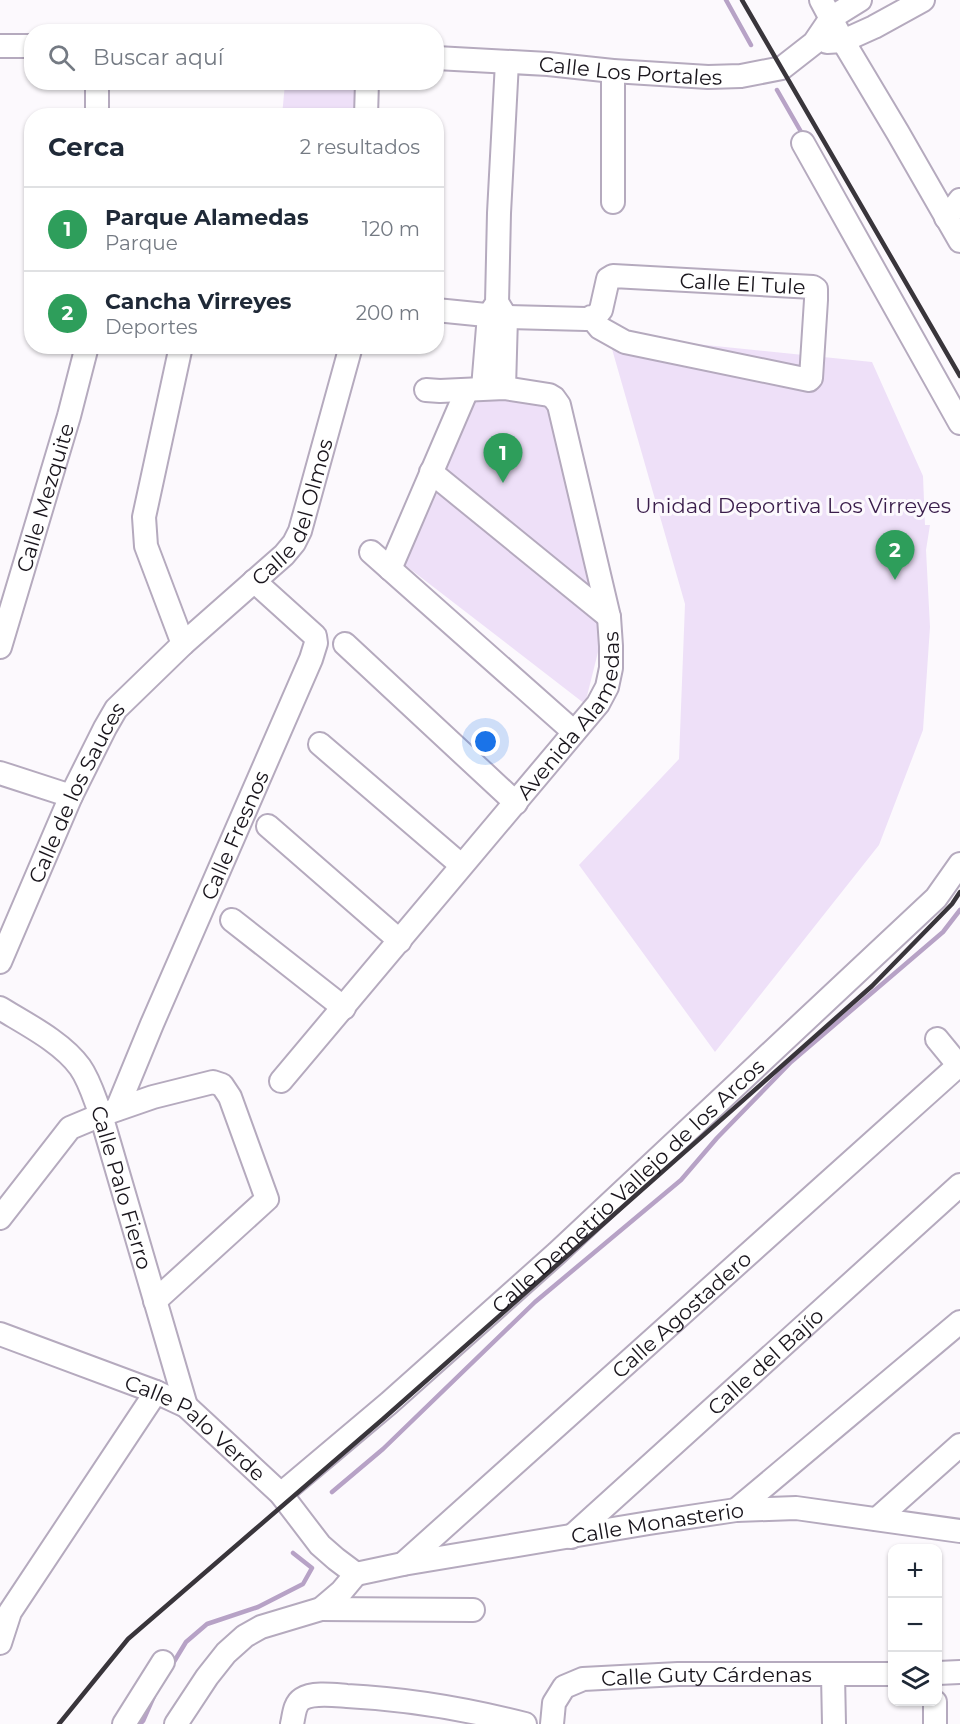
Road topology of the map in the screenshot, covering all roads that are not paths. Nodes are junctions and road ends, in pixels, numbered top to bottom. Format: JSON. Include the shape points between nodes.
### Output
{"nodes":[{"id":1,"x":860,"y":0,"type":"edge"},
{"id":2,"x":923,"y":0,"type":"edge"},
{"id":3,"x":826,"y":9,"type":"edge"},
{"id":4,"x":843,"y":41,"type":"junction"},
{"id":5,"x":814,"y":43,"type":"junction"},
{"id":6,"x":0,"y":46,"type":"edge"},
{"id":7,"x":24,"y":46,"type":"edge"},
{"id":8,"x":444,"y":58,"type":"edge"},
{"id":9,"x":507,"y":62,"type":"junction"},
{"id":10,"x":613,"y":71,"type":"junction"},
{"id":11,"x":97,"y":90,"type":"edge"},
{"id":12,"x":367,"y":90,"type":"edge"},
{"id":13,"x":97,"y":108,"type":"edge"},
{"id":14,"x":366,"y":108,"type":"edge"},
{"id":15,"x":803,"y":143,"type":"dead end"},
{"id":16,"x":960,"y":200,"type":"edge"},
{"id":17,"x":613,"y":202,"type":"dead end"},
{"id":18,"x":946,"y":218,"type":"junction"},
{"id":19,"x":960,"y":241,"type":"edge"},
{"id":20,"x":444,"y":310,"type":"edge"},
{"id":21,"x":497,"y":311,"type":"junction"},
{"id":22,"x":591,"y":317,"type":"junction"},
{"id":23,"x":85,"y":354,"type":"edge"},
{"id":24,"x":179,"y":354,"type":"edge"},
{"id":25,"x":349,"y":354,"type":"edge"},
{"id":26,"x":484,"y":388,"type":"junction"},
{"id":27,"x":426,"y":390,"type":"dead end"},
{"id":28,"x":960,"y":423,"type":"edge"},
{"id":29,"x":431,"y":472,"type":"junction"},
{"id":30,"x":371,"y":552,"type":"dead end"},
{"id":31,"x":390,"y":569,"type":"junction"},
{"id":32,"x":254,"y":581,"type":"junction"},
{"id":33,"x":609,"y":617,"type":"junction"},
{"id":34,"x":183,"y":644,"type":"junction"},
{"id":35,"x":345,"y":644,"type":"dead end"},
{"id":36,"x":0,"y":647,"type":"edge"},
{"id":37,"x":574,"y":732,"type":"junction"},
{"id":38,"x":320,"y":744,"type":"dead end"},
{"id":39,"x":0,"y":773,"type":"edge"},
{"id":40,"x":71,"y":796,"type":"junction"},
{"id":41,"x":516,"y":803,"type":"junction"},
{"id":42,"x":268,"y":826,"type":"dead end"},
{"id":43,"x":960,"y":864,"type":"edge"},
{"id":44,"x":461,"y":865,"type":"junction"},
{"id":45,"x":232,"y":920,"type":"dead end"},
{"id":46,"x":400,"y":941,"type":"junction"},
{"id":47,"x":0,"y":962,"type":"edge"},
{"id":48,"x":0,"y":1008,"type":"edge"},
{"id":49,"x":344,"y":1008,"type":"junction"},
{"id":50,"x":937,"y":1039,"type":"dead end"},
{"id":51,"x":959,"y":1066,"type":"edge"},
{"id":52,"x":281,"y":1082,"type":"dead end"},
{"id":53,"x":109,"y":1112,"type":"junction"},
{"id":54,"x":960,"y":1185,"type":"edge"},
{"id":55,"x":0,"y":1218,"type":"edge"},
{"id":56,"x":155,"y":1301,"type":"junction"},
{"id":57,"x":960,"y":1322,"type":"edge"},
{"id":58,"x":0,"y":1334,"type":"edge"},
{"id":59,"x":156,"y":1392,"type":"junction"},
{"id":60,"x":186,"y":1406,"type":"junction"},
{"id":61,"x":960,"y":1445,"type":"edge"},
{"id":62,"x":281,"y":1494,"type":"junction"},
{"id":63,"x":736,"y":1510,"type":"junction"},
{"id":64,"x":877,"y":1519,"type":"junction"},
{"id":65,"x":960,"y":1531,"type":"edge"},
{"id":66,"x":571,"y":1537,"type":"junction"},
{"id":67,"x":403,"y":1564,"type":"junction"},
{"id":68,"x":356,"y":1574,"type":"junction"},
{"id":69,"x":321,"y":1609,"type":"junction"},
{"id":70,"x":473,"y":1610,"type":"dead end"},
{"id":71,"x":0,"y":1643,"type":"edge"},
{"id":72,"x":163,"y":1662,"type":"dead end"},
{"id":73,"x":960,"y":1672,"type":"edge"},
{"id":74,"x":942,"y":1673,"type":"edge"},
{"id":75,"x":888,"y":1674,"type":"edge"},
{"id":76,"x":833,"y":1675,"type":"junction"},
{"id":77,"x":935,"y":1706,"type":"edge"},
{"id":78,"x":124,"y":1724,"type":"edge"},
{"id":79,"x":176,"y":1724,"type":"edge"},
{"id":80,"x":292,"y":1724,"type":"edge"},
{"id":81,"x":525,"y":1724,"type":"edge"},
{"id":82,"x":552,"y":1724,"type":"edge"},
{"id":83,"x":834,"y":1724,"type":"edge"},
{"id":84,"x":935,"y":1724,"type":"edge"}],
"edges":[{"from":1,"to":3,"type":"street","name":"Calle Los Portales"},
{"from":2,"to":4,"type":"street"},
{"from":3,"to":4,"type":"street"},
{"from":3,"to":5,"type":"street","name":"Calle Los Portales"},
{"from":4,"to":5,"type":"street"},
{"from":4,"to":18,"type":"street"},
{"from":5,"to":10,"type":"street","name":"Calle Los Portales","via":[[782,68],[741,76]]},
{"from":6,"to":7,"type":"street"},
{"from":8,"to":9,"type":"street","name":"Calle Los Portales"},
{"from":9,"to":10,"type":"street","name":"Calle Los Portales"},
{"from":9,"to":21,"type":"street"},
{"from":10,"to":17,"type":"street"},
{"from":11,"to":13,"type":"street"},
{"from":12,"to":14,"type":"street"},
{"from":15,"to":28,"type":"street"},
{"from":16,"to":18,"type":"street"},
{"from":18,"to":19,"type":"street"},
{"from":20,"to":21,"type":"street"},
{"from":21,"to":22,"type":"street"},
{"from":21,"to":26,"type":"street"},
{"from":22,"to":22,"type":"street","name":"Calle El Tule","via":[[600,328],[625,342],[811,378],[816,300],[813,287],[613,276],[608,279],[601,310]]},
{"from":23,"to":36,"type":"street","name":"Calle Mezquite"},
{"from":24,"to":34,"type":"street","via":[[144,517],[146,546]]},
{"from":25,"to":32,"type":"street","name":"Calle del Olmos","via":[[300,531],[284,555]]},
{"from":26,"to":27,"type":"street","name":"Avenida Alamedas"},
{"from":26,"to":29,"type":"street"},
{"from":26,"to":33,"type":"street","name":"Avenida Alamedas","via":[[549,395],[559,405]]},
{"from":29,"to":31,"type":"street"},
{"from":29,"to":33,"type":"street"},
{"from":30,"to":31,"type":"street"},
{"from":31,"to":37,"type":"street"},
{"from":32,"to":34,"type":"street","name":"Calle del Olmos"},
{"from":32,"to":53,"type":"street","name":"Calle Fresnos","via":[[315,636],[312,659],[152,1024]]},
{"from":33,"to":37,"type":"street","name":"Avenida Alamedas","via":[[608,687]]},
{"from":34,"to":40,"type":"street","name":"Calle de los Sauces","via":[[116,709]]},
{"from":35,"to":41,"type":"street"},
{"from":37,"to":41,"type":"street","name":"Avenida Alamedas"},
{"from":38,"to":44,"type":"street"},
{"from":39,"to":40,"type":"street"},
{"from":40,"to":47,"type":"street","name":"Calle de los Sauces"},
{"from":41,"to":44,"type":"street","name":"Avenida Alamedas"},
{"from":42,"to":46,"type":"street"},
{"from":43,"to":62,"type":"street","name":"Calle Demetrio Vallejo de los Arcos","via":[[936,898],[557,1253]]},
{"from":44,"to":46,"type":"street","name":"Avenida Alamedas"},
{"from":45,"to":49,"type":"street"},
{"from":46,"to":49,"type":"street","name":"Avenida Alamedas"},
{"from":48,"to":53,"type":"street","name":"Calle Palo Fierro","via":[[57,1045],[80,1066]]},
{"from":49,"to":52,"type":"street","name":"Avenida Alamedas"},
{"from":50,"to":51,"type":"street","name":"Calle Agostadero"},
{"from":51,"to":67,"type":"street","name":"Calle Agostadero"},
{"from":53,"to":55,"type":"street","via":[[70,1128]]},
{"from":53,"to":56,"type":"street","name":"Calle Palo Fierro"},
{"from":53,"to":56,"type":"street","via":[[213,1082],[222,1085],[230,1097],[267,1199]]},
{"from":54,"to":66,"type":"street","name":"Calle del Bajío"},
{"from":56,"to":60,"type":"street","name":"Calle Palo Fierro"},
{"from":57,"to":63,"type":"street"},
{"from":58,"to":59,"type":"street","name":"Calle Palo Verde"},
{"from":59,"to":60,"type":"street","name":"Calle Palo Verde"},
{"from":59,"to":71,"type":"street","via":[[10,1612]]},
{"from":60,"to":62,"type":"street","name":"Calle Palo Verde"},
{"from":61,"to":64,"type":"street"},
{"from":62,"to":68,"type":"street","name":"Calle Palo Verde","via":[[320,1545]]},
{"from":63,"to":64,"type":"street","name":"Calle Monasterio","via":[[796,1508]]},
{"from":63,"to":66,"type":"street","name":"Calle Monasterio"},
{"from":64,"to":65,"type":"street","name":"Calle Monasterio"},
{"from":66,"to":67,"type":"street","name":"Calle Monasterio"},
{"from":67,"to":68,"type":"street","name":"Calle Monasterio"},
{"from":68,"to":69,"type":"street"},
{"from":69,"to":70,"type":"street"},
{"from":69,"to":79,"type":"street","via":[[261,1627],[245,1636],[207,1677]]},
{"from":72,"to":78,"type":"street"},
{"from":73,"to":74,"type":"street"},
{"from":75,"to":76,"type":"street","name":"Calle Guty Cárdenas"},
{"from":76,"to":82,"type":"street","name":"Calle Guty Cárdenas","via":[[678,1674],[583,1679],[564,1687],[554,1703]]},
{"from":76,"to":83,"type":"street"},
{"from":77,"to":84,"type":"street"},
{"from":80,"to":81,"type":"street","via":[[301,1699],[314,1695],[411,1701]]}]}
